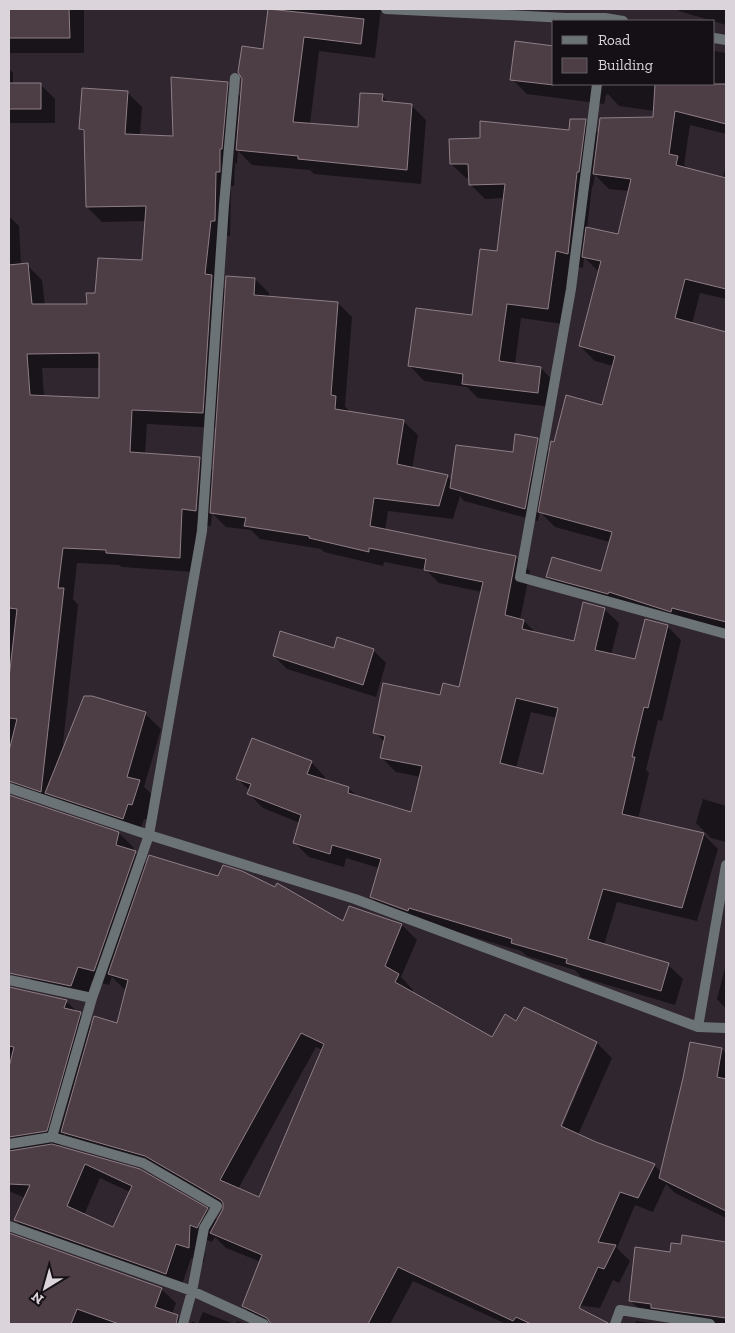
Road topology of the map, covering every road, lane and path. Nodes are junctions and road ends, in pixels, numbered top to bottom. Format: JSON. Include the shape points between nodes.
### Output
{"nodes":[{"id":1,"x":386,"y":9,"type":"edge"},
{"id":2,"x":606,"y":16,"type":"edge"},
{"id":3,"x":620,"y":20,"type":"edge"},
{"id":4,"x":235,"y":78,"type":"dead end"},
{"id":5,"x":597,"y":85,"type":"edge"},
{"id":6,"x":726,"y":634,"type":"edge"},
{"id":7,"x":9,"y":788,"type":"edge"},
{"id":8,"x":149,"y":835,"type":"junction"},
{"id":9,"x":726,"y":864,"type":"edge"},
{"id":10,"x":9,"y":980,"type":"edge"},
{"id":11,"x":92,"y":998,"type":"junction"},
{"id":12,"x":698,"y":1026,"type":"junction"},
{"id":13,"x":726,"y":1028,"type":"edge"},
{"id":14,"x":52,"y":1137,"type":"junction"},
{"id":15,"x":9,"y":1144,"type":"edge"},
{"id":16,"x":9,"y":1226,"type":"edge"},
{"id":17,"x":192,"y":1291,"type":"junction"},
{"id":18,"x":183,"y":1324,"type":"edge"},
{"id":19,"x":264,"y":1324,"type":"edge"},
{"id":20,"x":615,"y":1324,"type":"edge"},
{"id":21,"x":710,"y":1324,"type":"edge"}],
"edges":[{"from":1,"to":2,"type":"street","via":[[566,18]]},
{"from":2,"to":3,"type":"street"},
{"from":4,"to":8,"type":"street","via":[[202,531]]},
{"from":5,"to":6,"type":"street","via":[[571,289],[520,577]]},
{"from":7,"to":8,"type":"street"},
{"from":8,"to":11,"type":"street"},
{"from":8,"to":12,"type":"street","via":[[355,899]]},
{"from":9,"to":12,"type":"street"},
{"from":10,"to":11,"type":"street"},
{"from":11,"to":14,"type":"street"},
{"from":12,"to":13,"type":"street"},
{"from":14,"to":15,"type":"street"},
{"from":14,"to":17,"type":"street","via":[[144,1163],[217,1206],[204,1228]]},
{"from":16,"to":17,"type":"street"},
{"from":17,"to":18,"type":"street"},
{"from":17,"to":19,"type":"street"},
{"from":20,"to":21,"type":"street","via":[[620,1310]]}]}
